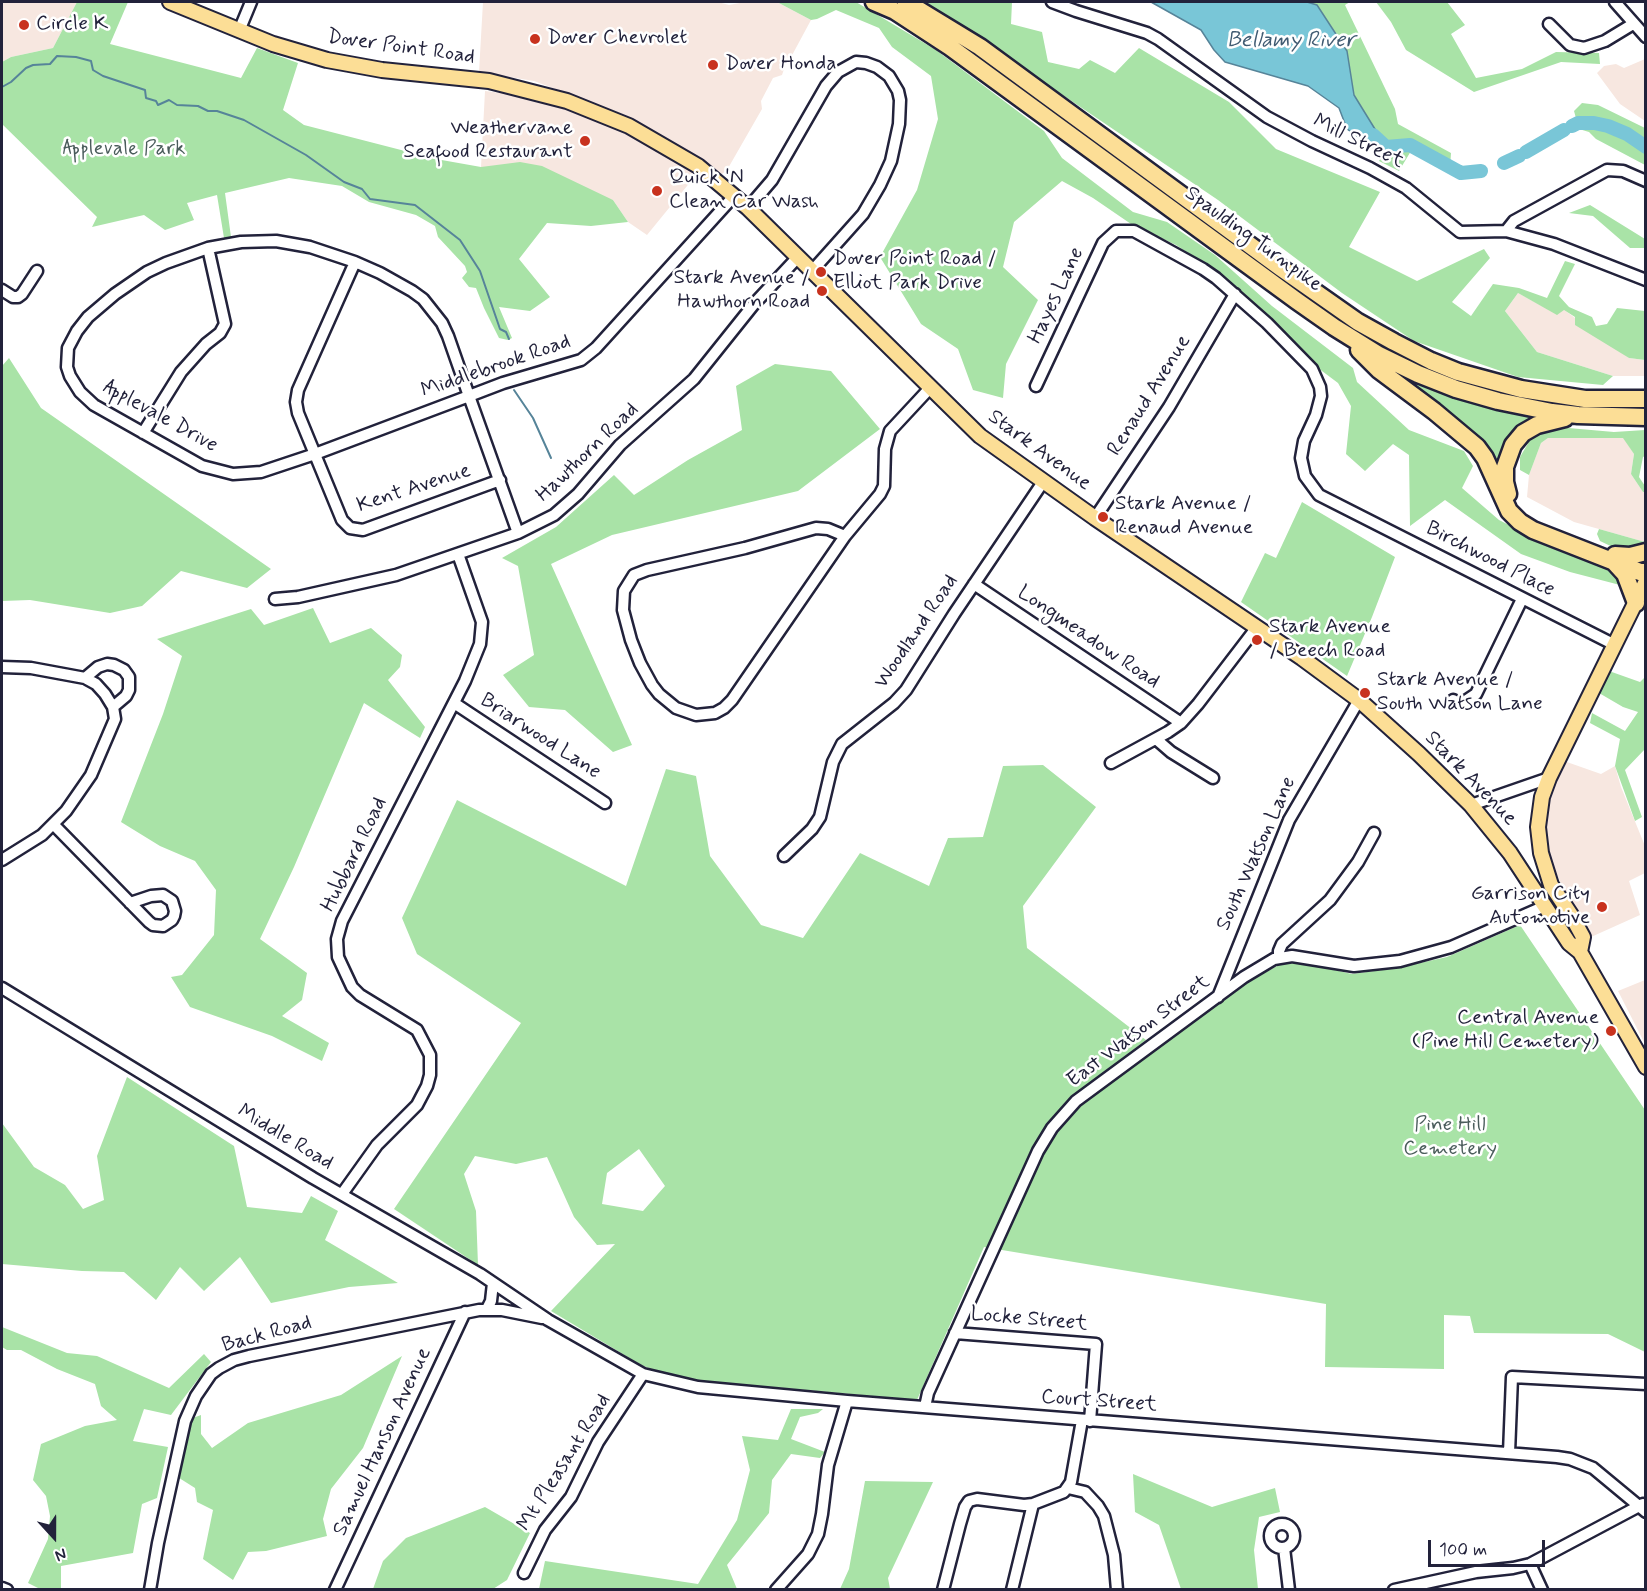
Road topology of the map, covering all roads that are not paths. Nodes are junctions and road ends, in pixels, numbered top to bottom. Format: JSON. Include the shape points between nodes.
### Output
{"nodes":[{"id":1,"x":170,"y":2,"type":"edge"},
{"id":2,"x":251,"y":2,"type":"edge"},
{"id":3,"x":874,"y":2,"type":"edge"},
{"id":4,"x":906,"y":2,"type":"edge"},
{"id":5,"x":1052,"y":2,"type":"edge"},
{"id":6,"x":1615,"y":2,"type":"edge"},
{"id":7,"x":1549,"y":24,"type":"dead end"},
{"id":8,"x":1633,"y":24,"type":"junction"},
{"id":9,"x":239,"y":31,"type":"junction"},
{"id":10,"x":1646,"y":38,"type":"edge"},
{"id":11,"x":629,"y":126,"type":"joint"},
{"id":12,"x":1646,"y":181,"type":"edge"},
{"id":13,"x":734,"y":196,"type":"junction"},
{"id":14,"x":748,"y":208,"type":"junction"},
{"id":15,"x":1121,"y":230,"type":"joint"},
{"id":16,"x":1506,"y":231,"type":"junction"},
{"id":17,"x":208,"y":248,"type":"junction"},
{"id":18,"x":798,"y":257,"type":"junction"},
{"id":19,"x":355,"y":262,"type":"junction"},
{"id":20,"x":37,"y":271,"type":"dead end"},
{"id":21,"x":812,"y":271,"type":"junction"},
{"id":22,"x":1646,"y":280,"type":"edge"},
{"id":23,"x":2,"y":290,"type":"edge"},
{"id":24,"x":1235,"y":294,"type":"junction"},
{"id":25,"x":1334,"y":327,"type":"junction"},
{"id":26,"x":1036,"y":386,"type":"dead end"},
{"id":27,"x":930,"y":388,"type":"junction"},
{"id":28,"x":469,"y":396,"type":"junction"},
{"id":29,"x":1646,"y":399,"type":"edge"},
{"id":30,"x":1578,"y":415,"type":"junction"},
{"id":31,"x":1646,"y":417,"type":"edge"},
{"id":32,"x":143,"y":433,"type":"junction"},
{"id":33,"x":315,"y":454,"type":"junction"},
{"id":34,"x":500,"y":480,"type":"junction"},
{"id":35,"x":1043,"y":482,"type":"junction"},
{"id":36,"x":1095,"y":518,"type":"junction"},
{"id":37,"x":518,"y":532,"type":"junction"},
{"id":38,"x":845,"y":536,"type":"junction"},
{"id":39,"x":1646,"y":552,"type":"edge"},
{"id":40,"x":458,"y":554,"type":"junction"},
{"id":41,"x":1615,"y":558,"type":"junction"},
{"id":42,"x":1646,"y":570,"type":"edge"},
{"id":43,"x":1646,"y":581,"type":"edge"},
{"id":44,"x":974,"y":584,"type":"junction"},
{"id":45,"x":275,"y":599,"type":"dead end"},
{"id":46,"x":1522,"y":599,"type":"junction"},
{"id":47,"x":1636,"y":603,"type":"junction"},
{"id":48,"x":1257,"y":627,"type":"junction"},
{"id":49,"x":1615,"y":645,"type":"junction"},
{"id":50,"x":2,"y":667,"type":"edge"},
{"id":51,"x":86,"y":678,"type":"junction"},
{"id":52,"x":1359,"y":700,"type":"junction"},
{"id":53,"x":1453,"y":700,"type":"dead end"},
{"id":54,"x":454,"y":703,"type":"junction"},
{"id":55,"x":113,"y":707,"type":"junction"},
{"id":56,"x":1181,"y":723,"type":"junction"},
{"id":57,"x":1156,"y":739,"type":"junction"},
{"id":58,"x":1111,"y":763,"type":"dead end"},
{"id":59,"x":1213,"y":778,"type":"dead end"},
{"id":60,"x":1549,"y":778,"type":"junction"},
{"id":61,"x":605,"y":803,"type":"dead end"},
{"id":62,"x":1471,"y":806,"type":"junction"},
{"id":63,"x":54,"y":825,"type":"junction"},
{"id":64,"x":1374,"y":833,"type":"dead end"},
{"id":65,"x":784,"y":856,"type":"dead end"},
{"id":66,"x":2,"y":860,"type":"edge"},
{"id":67,"x":1562,"y":901,"type":"junction"},
{"id":68,"x":130,"y":903,"type":"dead end"},
{"id":69,"x":1545,"y":906,"type":"junction"},
{"id":70,"x":1580,"y":952,"type":"junction"},
{"id":71,"x":1280,"y":957,"type":"junction"},
{"id":72,"x":2,"y":988,"type":"edge"},
{"id":73,"x":1218,"y":997,"type":"junction"},
{"id":74,"x":1646,"y":1067,"type":"edge"},
{"id":75,"x":342,"y":1194,"type":"junction"},
{"id":76,"x":493,"y":1283,"type":"junction"},
{"id":77,"x":487,"y":1309,"type":"junction"},
{"id":78,"x":465,"y":1312,"type":"junction"},
{"id":79,"x":548,"y":1320,"type":"junction"},
{"id":80,"x":955,"y":1333,"type":"junction"},
{"id":81,"x":643,"y":1374,"type":"junction"},
{"id":82,"x":1646,"y":1384,"type":"edge"},
{"id":83,"x":847,"y":1401,"type":"junction"},
{"id":84,"x":925,"y":1407,"type":"junction"},
{"id":85,"x":1086,"y":1421,"type":"junction"},
{"id":86,"x":1509,"y":1452,"type":"junction"},
{"id":87,"x":1068,"y":1488,"type":"junction"},
{"id":88,"x":1032,"y":1504,"type":"junction"},
{"id":89,"x":1643,"y":1507,"type":"edge"},
{"id":90,"x":1284,"y":1548,"type":"dead end"},
{"id":91,"x":1530,"y":1564,"type":"junction"},
{"id":92,"x":524,"y":1573,"type":"dead end"},
{"id":93,"x":2,"y":1588,"type":"edge"},
{"id":94,"x":7,"y":1590,"type":"edge"},
{"id":95,"x":150,"y":1590,"type":"edge"},
{"id":96,"x":335,"y":1590,"type":"edge"},
{"id":97,"x":776,"y":1590,"type":"edge"},
{"id":98,"x":944,"y":1590,"type":"edge"},
{"id":99,"x":1012,"y":1590,"type":"edge"},
{"id":100,"x":1117,"y":1590,"type":"edge"},
{"id":101,"x":1289,"y":1590,"type":"edge"},
{"id":102,"x":1394,"y":1590,"type":"edge"},
{"id":103,"x":1542,"y":1590,"type":"edge"}],
"edges":[{"from":1,"to":9,"type":"main road","name":"Dover Point Road"},
{"from":2,"to":9,"type":"street"},
{"from":3,"to":25,"type":"highway","name":"Spaulding Turnpike","via":[[950,47]]},
{"from":4,"to":29,"type":"highway","name":"Spaulding Turnpike","via":[[980,47],[1281,268],[1394,342],[1458,372],[1521,389],[1585,399]]},
{"from":5,"to":16,"type":"street","name":"Mill Street","via":[[1158,39],[1267,117],[1406,188],[1455,230]]},
{"from":6,"to":8,"type":"street"},
{"from":7,"to":8,"type":"street","via":[[1570,45],[1584,48]]},
{"from":8,"to":10,"type":"street"},
{"from":9,"to":11,"type":"main road","name":"Dover Point Road","via":[[345,64],[489,81],[527,90]]},
{"from":11,"to":13,"type":"main road","name":"Stark Avenue","via":[[698,166]]},
{"from":12,"to":16,"type":"street","via":[[1623,171],[1601,172],[1514,220]]},
{"from":13,"to":14,"type":"main road","name":"Stark Avenue"},
{"from":13,"to":28,"type":"street","name":"Middlebrook Road","via":[[589,355]]},
{"from":14,"to":18,"type":"main road","name":"Stark Avenue"},
{"from":14,"to":21,"type":"street","via":[[772,180],[838,72],[855,62],[877,67],[889,76],[898,91],[900,109],[887,171],[863,214]]},
{"from":15,"to":24,"type":"street","name":"Birchwood Place","via":[[1134,231],[1187,260]]},
{"from":15,"to":26,"type":"street","name":"Hayes Lane","via":[[1103,243]]},
{"from":16,"to":22,"type":"street","name":"Mill Street","via":[[1554,244]]},
{"from":17,"to":19,"type":"street","name":"Applevale Drive","via":[[276,241]]},
{"from":17,"to":32,"type":"street","via":[[225,324],[181,372]]},
{"from":17,"to":32,"type":"street","name":"Applevale Drive","via":[[166,263],[115,294],[88,317],[68,348],[67,367],[80,392],[94,405]]},
{"from":18,"to":21,"type":"main road","name":"Stark Avenue"},
{"from":18,"to":37,"type":"street","name":"Hawthorn Road","via":[[754,304],[700,372],[620,445],[571,501],[546,520]]},
{"from":19,"to":28,"type":"street","name":"Applevale Drive","via":[[412,291],[435,312],[448,336]]},
{"from":19,"to":33,"type":"street","via":[[296,396]]},
{"from":20,"to":23,"type":"street","via":[[18,297]]},
{"from":21,"to":27,"type":"main road","name":"Stark Avenue"},
{"from":24,"to":36,"type":"street","name":"Renaud Avenue","via":[[1168,407]]},
{"from":24,"to":46,"type":"street","name":"Birchwood Place","via":[[1306,362],[1316,377],[1321,396],[1302,449],[1302,467],[1314,490],[1326,500]]},
{"from":25,"to":30,"type":"highway","name":"Spaulding Turnpike","via":[[1395,364],[1456,389],[1526,408]]},
{"from":25,"to":41,"type":"highway","via":[[1379,370],[1477,447],[1509,511],[1520,522]]},
{"from":27,"to":35,"type":"main road","name":"Stark Avenue","via":[[980,436]]},
{"from":27,"to":38,"type":"street","via":[[890,431],[885,449],[884,486]]},
{"from":28,"to":33,"type":"street","name":"Middlebrook Road"},
{"from":28,"to":34,"type":"street","name":"Applevale Drive"},
{"from":30,"to":31,"type":"highway","name":"Spaulding Turnpike"},
{"from":30,"to":41,"type":"highway","via":[[1537,425],[1518,439],[1507,459],[1507,490],[1518,510],[1537,523]]},
{"from":32,"to":33,"type":"street","name":"Applevale Drive","via":[[191,462],[233,474],[261,472]]},
{"from":33,"to":34,"type":"street","name":"Kent Avenue","via":[[339,515],[345,525],[356,530]]},
{"from":34,"to":37,"type":"street","name":"Applevale Drive"},
{"from":35,"to":36,"type":"main road","name":"Stark Avenue"},
{"from":35,"to":44,"type":"street","name":"Woodland Road"},
{"from":36,"to":48,"type":"main road","name":"Stark Avenue"},
{"from":37,"to":40,"type":"street","name":"Hawthorn Road"},
{"from":38,"to":38,"type":"street","via":[[761,661],[724,708],[706,715],[686,713],[659,694],[640,663],[623,610],[624,591],[633,574],[816,528]]},
{"from":39,"to":41,"type":"highway"},
{"from":40,"to":45,"type":"street","name":"Hawthorn Road","via":[[372,581]]},
{"from":40,"to":54,"type":"street","name":"Hubbard Road","via":[[480,612],[483,632]]},
{"from":41,"to":42,"type":"highway"},
{"from":41,"to":47,"type":"highway"},
{"from":43,"to":47,"type":"main road"},
{"from":44,"to":56,"type":"street","name":"Longmeadow Road"},
{"from":44,"to":65,"type":"street","name":"Woodland Road","via":[[900,698],[842,744],[833,762],[820,817]]},
{"from":46,"to":49,"type":"street","name":"Birchwood Place"},
{"from":46,"to":53,"type":"street","via":[[1476,694],[1464,702]]},
{"from":47,"to":49,"type":"main road"},
{"from":48,"to":52,"type":"main road","name":"Stark Avenue"},
{"from":48,"to":56,"type":"street"},
{"from":49,"to":60,"type":"main road"},
{"from":50,"to":51,"type":"street"},
{"from":51,"to":55,"type":"street","via":[[96,684]]},
{"from":51,"to":55,"type":"street","via":[[107,664],[124,670],[129,677],[129,690]]},
{"from":52,"to":62,"type":"main road","name":"Stark Avenue"},
{"from":52,"to":73,"type":"street","name":"South Watson Lane","via":[[1289,820]]},
{"from":54,"to":61,"type":"street","name":"Briarwood Lane"},
{"from":54,"to":75,"type":"street","name":"Hubbard Road","via":[[342,921],[337,939],[338,957],[352,987],[417,1030],[431,1065],[427,1086],[417,1105],[377,1145]]},
{"from":55,"to":63,"type":"street","via":[[115,719],[91,775]]},
{"from":56,"to":57,"type":"street"},
{"from":57,"to":58,"type":"street"},
{"from":57,"to":59,"type":"street"},
{"from":60,"to":62,"type":"street"},
{"from":60,"to":67,"type":"main road","via":[[1540,808],[1539,841],[1551,885]]},
{"from":62,"to":69,"type":"main road","name":"Stark Avenue","via":[[1510,853]]},
{"from":63,"to":66,"type":"street"},
{"from":63,"to":68,"type":"street"},
{"from":64,"to":71,"type":"street","via":[[1330,900],[1282,944]]},
{"from":67,"to":69,"type":"main road"},
{"from":67,"to":70,"type":"main road","via":[[1583,937]]},
{"from":69,"to":70,"type":"main road","name":"Stark Avenue","via":[[1569,943]]},
{"from":69,"to":71,"type":"street","via":[[1451,947],[1400,961],[1354,966]]},
{"from":70,"to":74,"type":"main road"},
{"from":71,"to":73,"type":"street","name":"East Watson Street"},
{"from":72,"to":75,"type":"street","name":"Middle Road"},
{"from":73,"to":80,"type":"street","name":"East Watson Street","via":[[1076,1101],[1052,1128]]},
{"from":75,"to":76,"type":"street","name":"Middle Road"},
{"from":76,"to":77,"type":"street"},
{"from":76,"to":79,"type":"street","name":"Middle Road"},
{"from":77,"to":78,"type":"street","name":"Back Road"},
{"from":77,"to":79,"type":"street","name":"Back Road"},
{"from":78,"to":95,"type":"street","name":"Back Road","via":[[249,1356],[226,1363],[211,1374],[185,1421]]},
{"from":78,"to":96,"type":"street","name":"Samuel Hanson Avenue"},
{"from":79,"to":81,"type":"street","name":"Court Street"},
{"from":80,"to":84,"type":"street","name":"East Watson Street"},
{"from":80,"to":85,"type":"street","name":"Locke Street","via":[[1096,1344]]},
{"from":81,"to":83,"type":"street","name":"Court Street","via":[[698,1387]]},
{"from":81,"to":92,"type":"street","name":"Mt Pleasant Road","via":[[598,1442],[571,1497],[545,1530]]},
{"from":82,"to":86,"type":"street","via":[[1512,1377]]},
{"from":83,"to":84,"type":"street","name":"Court Street"},
{"from":83,"to":97,"type":"street","via":[[828,1464],[818,1534],[808,1554]]},
{"from":84,"to":85,"type":"street","name":"Court Street"},
{"from":85,"to":86,"type":"street","name":"Court Street"},
{"from":85,"to":87,"type":"street"},
{"from":86,"to":89,"type":"street","name":"Court Street","via":[[1584,1464]]},
{"from":87,"to":88,"type":"street"},
{"from":87,"to":100,"type":"street","via":[[1085,1492],[1104,1516],[1114,1555]]},
{"from":88,"to":98,"type":"street","via":[[969,1501]]},
{"from":88,"to":99,"type":"street"},
{"from":89,"to":91,"type":"street"},
{"from":90,"to":101,"type":"street"},
{"from":91,"to":102,"type":"street"},
{"from":91,"to":103,"type":"street"},
{"from":93,"to":94,"type":"street"}]}
